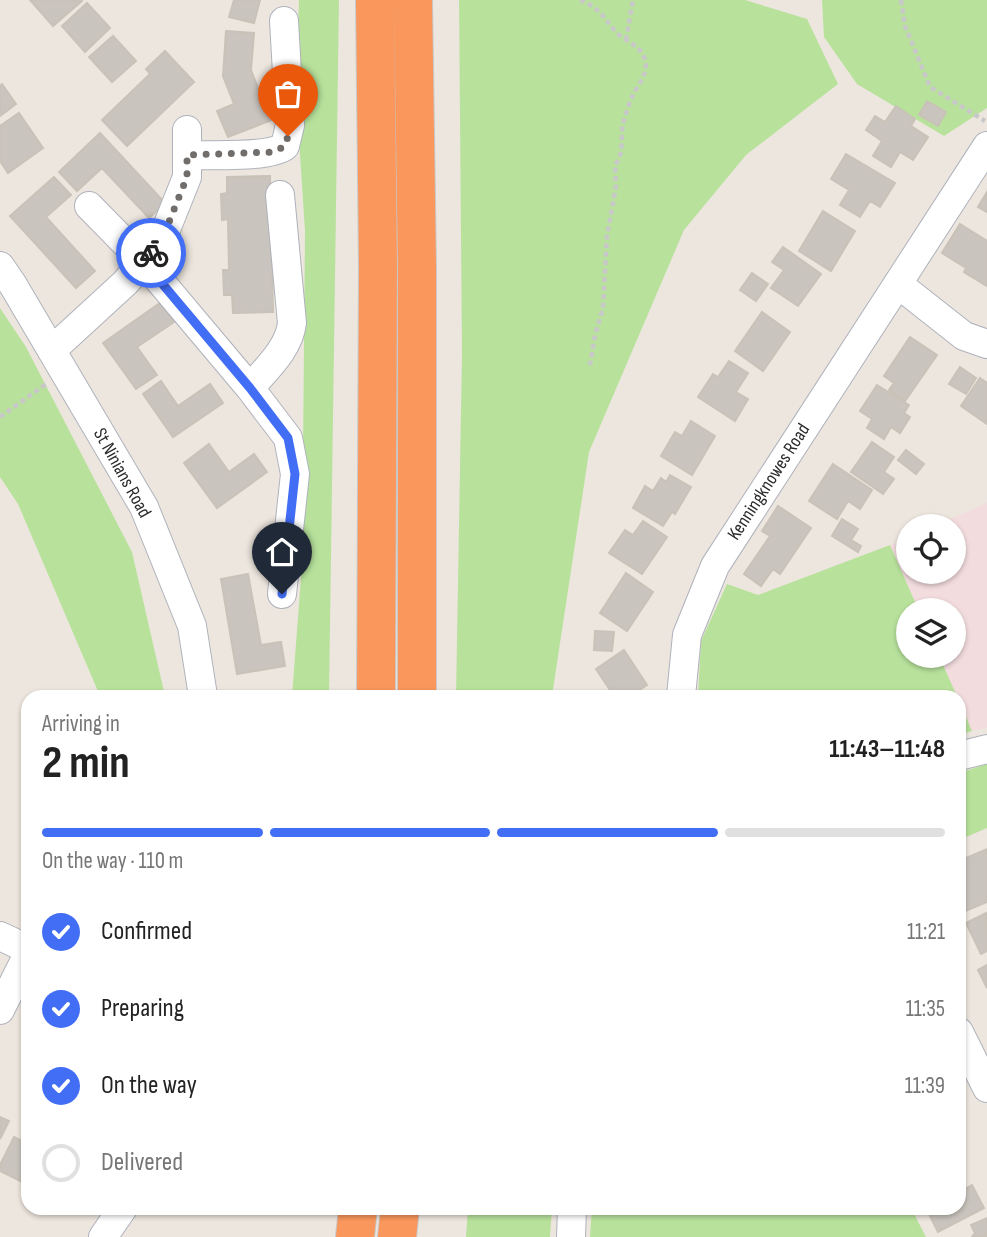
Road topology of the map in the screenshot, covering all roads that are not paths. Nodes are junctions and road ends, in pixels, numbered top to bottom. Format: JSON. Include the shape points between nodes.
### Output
{"nodes":[{"id":1,"x":375,"y":0,"type":"edge"},
{"id":2,"x":413,"y":0,"type":"edge"},
{"id":3,"x":284,"y":21,"type":"dead end"},
{"id":4,"x":987,"y":146,"type":"edge"},
{"id":5,"x":280,"y":195,"type":"dead end"},
{"id":6,"x":89,"y":206,"type":"dead end"},
{"id":7,"x":144,"y":262,"type":"junction"},
{"id":8,"x":0,"y":266,"type":"edge"},
{"id":9,"x":898,"y":284,"type":"junction"},
{"id":10,"x":987,"y":344,"type":"edge"},
{"id":11,"x":58,"y":361,"type":"junction"},
{"id":12,"x":250,"y":388,"type":"junction"},
{"id":13,"x":282,"y":594,"type":"dead end"},
{"id":14,"x":202,"y":690,"type":"edge"},
{"id":15,"x":376,"y":690,"type":"edge"},
{"id":16,"x":416,"y":690,"type":"edge"},
{"id":17,"x":682,"y":690,"type":"edge"},
{"id":18,"x":987,"y":750,"type":"edge"},
{"id":19,"x":966,"y":755,"type":"edge"},
{"id":20,"x":0,"y":936,"type":"edge"},
{"id":21,"x":21,"y":947,"type":"edge"},
{"id":22,"x":21,"y":966,"type":"edge"},
{"id":23,"x":0,"y":1010,"type":"edge"},
{"id":24,"x":966,"y":1046,"type":"edge"},
{"id":25,"x":987,"y":1088,"type":"edge"},
{"id":26,"x":118,"y":1215,"type":"edge"},
{"id":27,"x":357,"y":1215,"type":"edge"},
{"id":28,"x":399,"y":1215,"type":"edge"},
{"id":29,"x":572,"y":1215,"type":"edge"},
{"id":30,"x":103,"y":1237,"type":"edge"},
{"id":31,"x":355,"y":1237,"type":"edge"},
{"id":32,"x":397,"y":1237,"type":"edge"},
{"id":33,"x":571,"y":1237,"type":"edge"}],
"edges":[{"from":1,"to":15,"type":"highway"},
{"from":2,"to":16,"type":"highway"},
{"from":3,"to":7,"type":"street","via":[[290,125],[285,146],[262,153],[187,143],[187,177],[161,242]]},
{"from":4,"to":9,"type":"street","name":"Kenningknowes Road"},
{"from":5,"to":12,"type":"street","via":[[292,323],[283,348]]},
{"from":6,"to":7,"type":"street"},
{"from":7,"to":11,"type":"street"},
{"from":7,"to":12,"type":"street"},
{"from":8,"to":11,"type":"street","name":"St Ninians Road"},
{"from":9,"to":10,"type":"street","via":[[964,336]]},
{"from":9,"to":17,"type":"street","name":"Kenningknowes Road","via":[[715,566],[687,635]]},
{"from":11,"to":14,"type":"street","name":"St Ninians Road","via":[[144,507],[192,626]]},
{"from":12,"to":13,"type":"street","via":[[288,438],[295,474]]},
{"from":18,"to":19,"type":"street"},
{"from":20,"to":21,"type":"street"},
{"from":22,"to":23,"type":"street"},
{"from":24,"to":25,"type":"street"},
{"from":26,"to":30,"type":"street"},
{"from":27,"to":31,"type":"highway"},
{"from":28,"to":32,"type":"highway"},
{"from":29,"to":33,"type":"street"}]}
